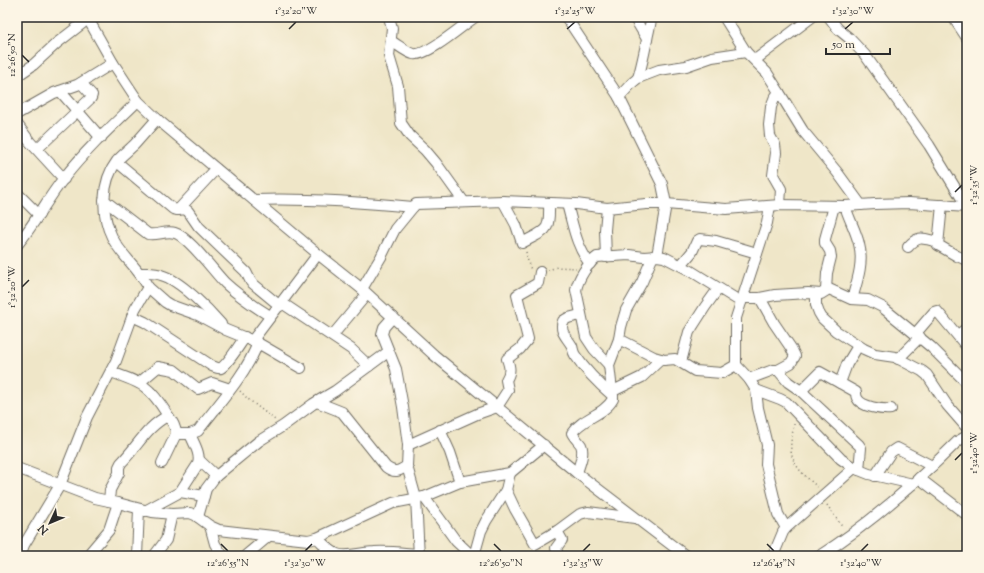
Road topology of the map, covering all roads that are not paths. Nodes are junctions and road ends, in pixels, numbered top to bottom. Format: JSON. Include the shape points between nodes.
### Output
{"nodes":[{"id":1,"x":389,"y":17,"type":"edge"},
{"id":2,"x":475,"y":17,"type":"edge"},
{"id":3,"x":566,"y":17,"type":"edge"},
{"id":4,"x":634,"y":17,"type":"edge"},
{"id":5,"x":650,"y":17,"type":"edge"},
{"id":6,"x":724,"y":17,"type":"edge"},
{"id":7,"x":812,"y":17,"type":"edge"},
{"id":8,"x":829,"y":17,"type":"edge"},
{"id":9,"x":953,"y":17,"type":"edge"},
{"id":10,"x":88,"y":18,"type":"edge"},
{"id":11,"x":964,"y":27,"type":"edge"},
{"id":12,"x":967,"y":38,"type":"edge"},
{"id":13,"x":647,"y":39,"type":"junction"},
{"id":14,"x":392,"y":41,"type":"junction"},
{"id":15,"x":746,"y":52,"type":"junction"},
{"id":16,"x":755,"y":60,"type":"junction"},
{"id":17,"x":113,"y":63,"type":"junction"},
{"id":18,"x":17,"y":76,"type":"edge"},
{"id":19,"x":638,"y":78,"type":"junction"},
{"id":20,"x":81,"y":83,"type":"junction"},
{"id":21,"x":60,"y":90,"type":"junction"},
{"id":22,"x":779,"y":92,"type":"junction"},
{"id":23,"x":619,"y":98,"type":"junction"},
{"id":24,"x":138,"y":101,"type":"junction"},
{"id":25,"x":77,"y":112,"type":"junction"},
{"id":26,"x":17,"y":114,"type":"edge"},
{"id":27,"x":158,"y":119,"type":"junction"},
{"id":28,"x":18,"y":129,"type":"edge"},
{"id":29,"x":100,"y":138,"type":"junction"},
{"id":30,"x":37,"y":149,"type":"junction"},
{"id":31,"x":117,"y":162,"type":"junction"},
{"id":32,"x":216,"y":169,"type":"junction"},
{"id":33,"x":64,"y":178,"type":"junction"},
{"id":34,"x":17,"y":193,"type":"edge"},
{"id":35,"x":104,"y":200,"type":"junction"},
{"id":36,"x":254,"y":200,"type":"junction"},
{"id":37,"x":503,"y":201,"type":"junction"},
{"id":38,"x":464,"y":202,"type":"junction"},
{"id":39,"x":549,"y":202,"type":"junction"},
{"id":40,"x":567,"y":204,"type":"junction"},
{"id":41,"x":666,"y":204,"type":"junction"},
{"id":42,"x":861,"y":205,"type":"junction"},
{"id":43,"x":942,"y":205,"type":"junction"},
{"id":44,"x":775,"y":206,"type":"junction"},
{"id":45,"x":834,"y":206,"type":"junction"},
{"id":46,"x":845,"y":206,"type":"junction"},
{"id":47,"x":413,"y":207,"type":"junction"},
{"id":48,"x":607,"y":208,"type":"junction"},
{"id":49,"x":967,"y":208,"type":"edge"},
{"id":50,"x":178,"y":210,"type":"junction"},
{"id":51,"x":39,"y":215,"type":"junction"},
{"id":52,"x":938,"y":242,"type":"junction"},
{"id":53,"x":17,"y":245,"type":"edge"},
{"id":54,"x":908,"y":247,"type":"dead end"},
{"id":55,"x":757,"y":253,"type":"junction"},
{"id":56,"x":318,"y":254,"type":"junction"},
{"id":57,"x":655,"y":256,"type":"junction"},
{"id":58,"x":606,"y":257,"type":"junction"},
{"id":59,"x":967,"y":260,"type":"edge"},
{"id":60,"x":588,"y":266,"type":"junction"},
{"id":61,"x":681,"y":266,"type":"junction"},
{"id":62,"x":540,"y":272,"type":"road end"},
{"id":63,"x":140,"y":273,"type":"junction"},
{"id":64,"x":148,"y":287,"type":"junction"},
{"id":65,"x":718,"y":289,"type":"junction"},
{"id":66,"x":826,"y":290,"type":"junction"},
{"id":67,"x":364,"y":291,"type":"junction"},
{"id":68,"x":816,"y":294,"type":"junction"},
{"id":69,"x":760,"y":298,"type":"junction"},
{"id":70,"x":852,"y":299,"type":"junction"},
{"id":71,"x":742,"y":300,"type":"junction"},
{"id":72,"x":281,"y":304,"type":"junction"},
{"id":73,"x":580,"y":315,"type":"junction"},
{"id":74,"x":132,"y":316,"type":"junction"},
{"id":75,"x":270,"y":316,"type":"junction"},
{"id":76,"x":393,"y":317,"type":"junction"},
{"id":77,"x":967,"y":328,"type":"edge"},
{"id":78,"x":226,"y":330,"type":"junction"},
{"id":79,"x":918,"y":335,"type":"junction"},
{"id":80,"x":958,"y":335,"type":"junction"},
{"id":81,"x":332,"y":336,"type":"junction"},
{"id":82,"x":619,"y":339,"type":"junction"},
{"id":83,"x":251,"y":340,"type":"junction"},
{"id":84,"x":858,"y":346,"type":"junction"},
{"id":85,"x":967,"y":347,"type":"edge"},
{"id":86,"x":388,"y":352,"type":"junction"},
{"id":87,"x":661,"y":359,"type":"junction"},
{"id":88,"x":898,"y":359,"type":"junction"},
{"id":89,"x":681,"y":362,"type":"junction"},
{"id":90,"x":609,"y":365,"type":"junction"},
{"id":91,"x":736,"y":365,"type":"junction"},
{"id":92,"x":369,"y":366,"type":"junction"},
{"id":93,"x":301,"y":368,"type":"dead end"},
{"id":94,"x":778,"y":370,"type":"junction"},
{"id":95,"x":111,"y":372,"type":"junction"},
{"id":96,"x":749,"y":379,"type":"junction"},
{"id":97,"x":139,"y":383,"type":"junction"},
{"id":98,"x":840,"y":383,"type":"junction"},
{"id":99,"x":967,"y":383,"type":"edge"},
{"id":100,"x":232,"y":387,"type":"junction"},
{"id":101,"x":756,"y":390,"type":"junction"},
{"id":102,"x":801,"y":391,"type":"junction"},
{"id":103,"x":613,"y":394,"type":"junction"},
{"id":104,"x":317,"y":402,"type":"junction"},
{"id":105,"x":497,"y":407,"type":"junction"},
{"id":106,"x":891,"y":409,"type":"dead end"},
{"id":107,"x":168,"y":416,"type":"junction"},
{"id":108,"x":967,"y":428,"type":"edge"},
{"id":109,"x":440,"y":430,"type":"junction"},
{"id":110,"x":176,"y":434,"type":"junction"},
{"id":111,"x":190,"y":434,"type":"junction"},
{"id":112,"x":963,"y":439,"type":"edge"},
{"id":113,"x":408,"y":445,"type":"junction"},
{"id":114,"x":544,"y":446,"type":"junction"},
{"id":115,"x":200,"y":460,"type":"junction"},
{"id":116,"x":162,"y":463,"type":"dead end"},
{"id":117,"x":408,"y":466,"type":"junction"},
{"id":118,"x":932,"y":466,"type":"junction"},
{"id":119,"x":17,"y":468,"type":"edge"},
{"id":120,"x":856,"y":469,"type":"junction"},
{"id":121,"x":510,"y":473,"type":"junction"},
{"id":122,"x":577,"y":473,"type":"junction"},
{"id":123,"x":216,"y":476,"type":"junction"},
{"id":124,"x":875,"y":476,"type":"junction"},
{"id":125,"x":916,"y":481,"type":"junction"},
{"id":126,"x":460,"y":482,"type":"junction"},
{"id":127,"x":60,"y":485,"type":"junction"},
{"id":128,"x":506,"y":490,"type":"junction"},
{"id":129,"x":180,"y":492,"type":"junction"},
{"id":130,"x":204,"y":496,"type":"junction"},
{"id":131,"x":420,"y":497,"type":"junction"},
{"id":132,"x":113,"y":502,"type":"junction"},
{"id":133,"x":142,"y":510,"type":"junction"},
{"id":134,"x":172,"y":514,"type":"junction"},
{"id":135,"x":967,"y":515,"type":"edge"},
{"id":136,"x":198,"y":517,"type":"junction"},
{"id":137,"x":635,"y":518,"type":"junction"},
{"id":138,"x":210,"y":526,"type":"junction"},
{"id":139,"x":786,"y":528,"type":"junction"},
{"id":140,"x":557,"y":531,"type":"junction"},
{"id":141,"x":269,"y":536,"type":"junction"},
{"id":142,"x":317,"y":538,"type":"junction"},
{"id":143,"x":21,"y":544,"type":"edge"},
{"id":144,"x":328,"y":548,"type":"junction"},
{"id":145,"x":364,"y":554,"type":"edge"},
{"id":146,"x":419,"y":555,"type":"edge"},
{"id":147,"x":20,"y":556,"type":"edge"},
{"id":148,"x":87,"y":556,"type":"edge"},
{"id":149,"x":137,"y":556,"type":"edge"},
{"id":150,"x":154,"y":556,"type":"edge"},
{"id":151,"x":223,"y":556,"type":"edge"},
{"id":152,"x":245,"y":556,"type":"edge"},
{"id":153,"x":320,"y":556,"type":"edge"},
{"id":154,"x":473,"y":556,"type":"edge"},
{"id":155,"x":558,"y":556,"type":"edge"},
{"id":156,"x":686,"y":556,"type":"edge"},
{"id":157,"x":773,"y":556,"type":"edge"},
{"id":158,"x":819,"y":556,"type":"edge"}],
"edges":[{"from":1,"to":14,"type":"street"},
{"from":2,"to":14,"type":"street","via":[[441,43],[418,54],[409,53]]},
{"from":3,"to":23,"type":"street"},
{"from":4,"to":13,"type":"street"},
{"from":5,"to":13,"type":"street"},
{"from":6,"to":15,"type":"street"},
{"from":7,"to":16,"type":"street"},
{"from":8,"to":49,"type":"street","via":[[865,55],[929,145]]},
{"from":9,"to":11,"type":"street"},
{"from":10,"to":17,"type":"street"},
{"from":10,"to":18,"type":"street"},
{"from":11,"to":12,"type":"street"},
{"from":13,"to":19,"type":"street"},
{"from":14,"to":38,"type":"street","via":[[389,61],[398,86],[402,123]]},
{"from":15,"to":16,"type":"street"},
{"from":15,"to":19,"type":"street","via":[[712,57]]},
{"from":16,"to":22,"type":"street"},
{"from":17,"to":20,"type":"street"},
{"from":17,"to":24,"type":"street"},
{"from":19,"to":23,"type":"street"},
{"from":20,"to":21,"type":"street"},
{"from":20,"to":25,"type":"street","via":[[92,97]]},
{"from":21,"to":25,"type":"street"},
{"from":21,"to":26,"type":"street"},
{"from":22,"to":42,"type":"street","via":[[803,131]]},
{"from":22,"to":44,"type":"street","via":[[771,107],[769,125],[776,153],[773,175],[781,189]]},
{"from":23,"to":41,"type":"street","via":[[662,184]]},
{"from":24,"to":27,"type":"street"},
{"from":24,"to":29,"type":"street"},
{"from":25,"to":29,"type":"street"},
{"from":25,"to":30,"type":"street"},
{"from":27,"to":31,"type":"street"},
{"from":27,"to":32,"type":"street"},
{"from":28,"to":30,"type":"street"},
{"from":29,"to":33,"type":"street"},
{"from":30,"to":33,"type":"street"},
{"from":31,"to":35,"type":"street","via":[[111,172]]},
{"from":31,"to":50,"type":"street","via":[[173,209]]},
{"from":32,"to":36,"type":"street"},
{"from":32,"to":50,"type":"street"},
{"from":33,"to":51,"type":"street"},
{"from":34,"to":51,"type":"street"},
{"from":35,"to":63,"type":"street","via":[[112,237]]},
{"from":35,"to":75,"type":"street","via":[[148,234],[177,233],[225,283]]},
{"from":36,"to":47,"type":"street","via":[[290,199]]},
{"from":36,"to":56,"type":"street"},
{"from":37,"to":38,"type":"street"},
{"from":37,"to":39,"type":"street"},
{"from":37,"to":39,"type":"street","via":[[522,243],[547,228]]},
{"from":38,"to":47,"type":"street","via":[[416,204]]},
{"from":39,"to":40,"type":"street"},
{"from":40,"to":48,"type":"street"},
{"from":40,"to":60,"type":"street","via":[[578,246]]},
{"from":41,"to":44,"type":"street","via":[[726,209]]},
{"from":41,"to":48,"type":"street"},
{"from":41,"to":57,"type":"street"},
{"from":42,"to":43,"type":"street"},
{"from":42,"to":46,"type":"street"},
{"from":43,"to":49,"type":"street"},
{"from":43,"to":52,"type":"street"},
{"from":44,"to":45,"type":"street"},
{"from":44,"to":55,"type":"street"},
{"from":45,"to":46,"type":"street"},
{"from":45,"to":66,"type":"street","via":[[825,239],[831,257]]},
{"from":46,"to":70,"type":"street","via":[[860,245],[861,255],[860,272]]},
{"from":47,"to":67,"type":"street","via":[[394,229]]},
{"from":48,"to":58,"type":"street"},
{"from":50,"to":72,"type":"street","via":[[188,211],[199,227],[248,274],[251,282]]},
{"from":51,"to":53,"type":"street"},
{"from":52,"to":54,"type":"street","via":[[919,238]]},
{"from":52,"to":59,"type":"street","via":[[939,246]]},
{"from":55,"to":61,"type":"street","via":[[716,241],[699,240]]},
{"from":55,"to":71,"type":"street"},
{"from":56,"to":67,"type":"street"},
{"from":56,"to":72,"type":"street"},
{"from":57,"to":58,"type":"street"},
{"from":57,"to":61,"type":"street","via":[[664,257]]},
{"from":57,"to":82,"type":"street","via":[[626,310]]},
{"from":58,"to":60,"type":"street","via":[[597,257]]},
{"from":60,"to":73,"type":"street","via":[[576,290]]},
{"from":61,"to":65,"type":"street"},
{"from":62,"to":105,"type":"street","via":[[538,283],[517,295],[528,339],[507,359],[510,366],[506,380],[508,390]]},
{"from":63,"to":64,"type":"street"},
{"from":63,"to":78,"type":"street","via":[[160,274],[173,281],[193,296]]},
{"from":64,"to":74,"type":"street"},
{"from":64,"to":78,"type":"street","via":[[165,302]]},
{"from":65,"to":71,"type":"street"},
{"from":65,"to":89,"type":"street","via":[[689,332]]},
{"from":66,"to":68,"type":"street"},
{"from":66,"to":70,"type":"street","via":[[830,289]]},
{"from":67,"to":76,"type":"street"},
{"from":67,"to":81,"type":"street"},
{"from":68,"to":69,"type":"street"},
{"from":68,"to":84,"type":"street","via":[[816,305],[822,318]]},
{"from":69,"to":71,"type":"street"},
{"from":69,"to":94,"type":"street","via":[[795,356],[791,363]]},
{"from":70,"to":79,"type":"street","via":[[868,300],[882,306]]},
{"from":71,"to":91,"type":"street","via":[[736,318]]},
{"from":72,"to":75,"type":"street"},
{"from":72,"to":81,"type":"street"},
{"from":73,"to":90,"type":"street","via":[[586,338]]},
{"from":73,"to":103,"type":"street","via":[[563,321],[563,334],[589,372]]},
{"from":74,"to":83,"type":"street","via":[[217,368],[226,364]]},
{"from":74,"to":95,"type":"street"},
{"from":75,"to":83,"type":"street"},
{"from":76,"to":86,"type":"street","via":[[384,327],[382,334]]},
{"from":76,"to":105,"type":"street","via":[[434,356]]},
{"from":77,"to":80,"type":"street"},
{"from":78,"to":83,"type":"street"},
{"from":79,"to":80,"type":"street","via":[[937,311]]},
{"from":79,"to":88,"type":"street"},
{"from":79,"to":99,"type":"street"},
{"from":80,"to":85,"type":"street"},
{"from":81,"to":92,"type":"street"},
{"from":82,"to":87,"type":"street"},
{"from":82,"to":90,"type":"street"},
{"from":83,"to":93,"type":"street"},
{"from":83,"to":100,"type":"street","via":[[247,364]]},
{"from":84,"to":88,"type":"street","via":[[875,354]]},
{"from":84,"to":98,"type":"street","via":[[847,364]]},
{"from":86,"to":92,"type":"street"},
{"from":86,"to":113,"type":"street","via":[[396,368]]},
{"from":87,"to":89,"type":"street"},
{"from":87,"to":103,"type":"street","via":[[642,377]]},
{"from":88,"to":108,"type":"street","via":[[927,375],[947,405]]},
{"from":89,"to":91,"type":"street","via":[[695,371],[717,374]]},
{"from":90,"to":103,"type":"street"},
{"from":91,"to":96,"type":"street"},
{"from":92,"to":104,"type":"street","via":[[335,392]]},
{"from":94,"to":96,"type":"street"},
{"from":94,"to":102,"type":"street","via":[[788,382]]},
{"from":95,"to":97,"type":"street"},
{"from":95,"to":127,"type":"street","via":[[87,417]]},
{"from":96,"to":101,"type":"street"},
{"from":97,"to":100,"type":"street","via":[[158,367],[174,370],[198,390],[212,383]]},
{"from":97,"to":107,"type":"street","via":[[152,392]]},
{"from":98,"to":102,"type":"street","via":[[820,372]]},
{"from":98,"to":106,"type":"street","via":[[856,392],[861,402],[877,408]]},
{"from":100,"to":111,"type":"street","via":[[198,431]]},
{"from":101,"to":120,"type":"street","via":[[783,400],[841,459]]},
{"from":101,"to":139,"type":"street","via":[[767,442],[766,464],[778,514]]},
{"from":102,"to":120,"type":"street","via":[[860,446]]},
{"from":103,"to":122,"type":"street","via":[[612,401],[606,407],[572,431],[582,450]]},
{"from":104,"to":117,"type":"street","via":[[342,412],[390,470],[399,471]]},
{"from":104,"to":123,"type":"street","via":[[259,441]]},
{"from":105,"to":109,"type":"street"},
{"from":105,"to":114,"type":"street"},
{"from":107,"to":110,"type":"street","via":[[176,429]]},
{"from":107,"to":132,"type":"street","via":[[151,428],[119,467],[118,476],[110,490]]},
{"from":108,"to":112,"type":"street"},
{"from":109,"to":113,"type":"street"},
{"from":109,"to":126,"type":"street"},
{"from":110,"to":111,"type":"street"},
{"from":110,"to":116,"type":"street"},
{"from":111,"to":115,"type":"street"},
{"from":112,"to":118,"type":"street"},
{"from":113,"to":117,"type":"street"},
{"from":114,"to":121,"type":"street"},
{"from":114,"to":122,"type":"street"},
{"from":115,"to":123,"type":"street"},
{"from":115,"to":129,"type":"street"},
{"from":117,"to":131,"type":"street"},
{"from":118,"to":124,"type":"street","via":[[897,448],[891,452]]},
{"from":118,"to":125,"type":"street"},
{"from":119,"to":127,"type":"street"},
{"from":120,"to":124,"type":"street"},
{"from":120,"to":139,"type":"street"},
{"from":121,"to":126,"type":"street"},
{"from":121,"to":128,"type":"street"},
{"from":122,"to":137,"type":"street"},
{"from":123,"to":130,"type":"street","via":[[208,485]]},
{"from":124,"to":125,"type":"street"},
{"from":125,"to":135,"type":"street"},
{"from":125,"to":158,"type":"street","via":[[875,517]]},
{"from":126,"to":131,"type":"street"},
{"from":127,"to":132,"type":"street"},
{"from":127,"to":143,"type":"street"},
{"from":128,"to":140,"type":"street","via":[[535,544]]},
{"from":128,"to":154,"type":"street","via":[[486,521]]},
{"from":129,"to":130,"type":"street"},
{"from":129,"to":133,"type":"street"},
{"from":130,"to":136,"type":"street"},
{"from":131,"to":142,"type":"street","via":[[393,503]]},
{"from":131,"to":146,"type":"street"},
{"from":131,"to":154,"type":"street","via":[[456,541]]},
{"from":132,"to":133,"type":"street"},
{"from":132,"to":148,"type":"street","via":[[109,530]]},
{"from":133,"to":134,"type":"street"},
{"from":133,"to":149,"type":"street"},
{"from":134,"to":136,"type":"street","via":[[190,513]]},
{"from":134,"to":150,"type":"street","via":[[166,540]]},
{"from":136,"to":138,"type":"street"},
{"from":137,"to":140,"type":"street","via":[[588,512],[580,514]]},
{"from":137,"to":156,"type":"street"},
{"from":138,"to":141,"type":"street"},
{"from":138,"to":151,"type":"street","via":[[215,544]]},
{"from":139,"to":157,"type":"street"},
{"from":140,"to":155,"type":"street","via":[[562,540],[556,548]]},
{"from":141,"to":142,"type":"street","via":[[299,540]]},
{"from":141,"to":152,"type":"street"},
{"from":142,"to":144,"type":"street"},
{"from":143,"to":147,"type":"street"},
{"from":144,"to":145,"type":"street","via":[[341,555]]},
{"from":144,"to":153,"type":"street"},
{"from":145,"to":146,"type":"street"}]}
